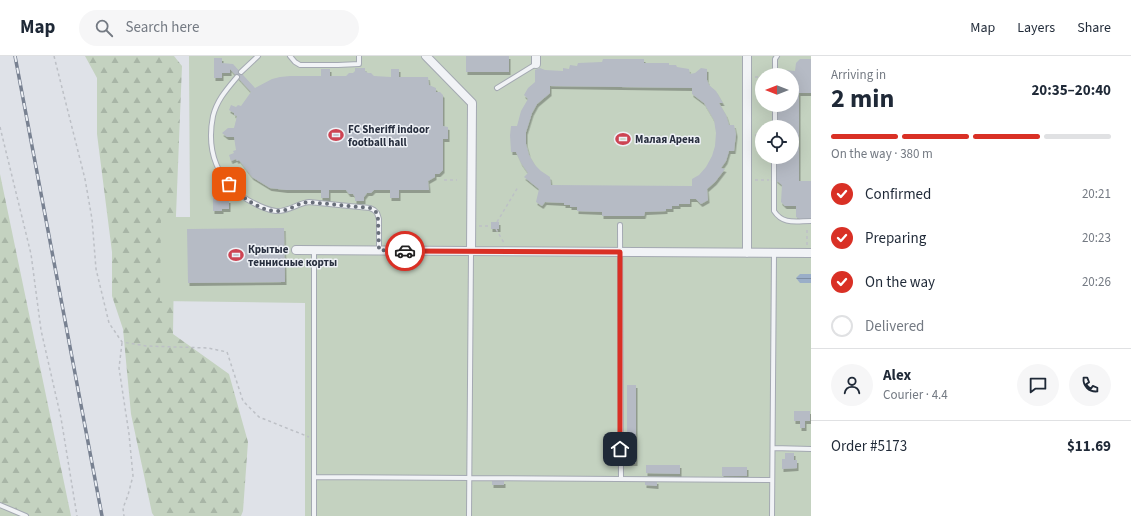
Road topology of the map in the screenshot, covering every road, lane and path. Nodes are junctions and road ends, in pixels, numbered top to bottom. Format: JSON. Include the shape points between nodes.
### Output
{"nodes":[{"id":1,"x":54,"y":56,"type":"edge"},
{"id":2,"x":258,"y":56,"type":"edge"},
{"id":3,"x":290,"y":56,"type":"edge"},
{"id":4,"x":359,"y":56,"type":"edge"},
{"id":5,"x":426,"y":56,"type":"edge"},
{"id":6,"x":747,"y":56,"type":"edge"},
{"id":7,"x":777,"y":56,"type":"edge"},
{"id":8,"x":536,"y":60,"type":"edge"},
{"id":9,"x":775,"y":68,"type":"edge"},
{"id":10,"x":241,"y":72,"type":"dead end"},
{"id":11,"x":237,"y":77,"type":"dead end"},
{"id":12,"x":497,"y":88,"type":"dead end"},
{"id":13,"x":0,"y":127,"type":"edge"},
{"id":14,"x":774,"y":164,"type":"edge"},
{"id":15,"x":747,"y":179,"type":"junction"},
{"id":16,"x":444,"y":180,"type":"dead end"},
{"id":17,"x":457,"y":180,"type":"dead end"},
{"id":18,"x":774,"y":180,"type":"junction"},
{"id":19,"x":518,"y":187,"type":"dead end"},
{"id":20,"x":809,"y":221,"type":"edge"},
{"id":21,"x":497,"y":222,"type":"dead end"},
{"id":22,"x":620,"y":225,"type":"dead end"},
{"id":23,"x":471,"y":226,"type":"junction"},
{"id":24,"x":492,"y":226,"type":"dead end"},
{"id":25,"x":496,"y":229,"type":"dead end"},
{"id":26,"x":296,"y":250,"type":"dead end"},
{"id":27,"x":314,"y":250,"type":"junction"},
{"id":28,"x":379,"y":250,"type":"junction"},
{"id":29,"x":471,"y":251,"type":"junction"},
{"id":30,"x":509,"y":251,"type":"junction"},
{"id":31,"x":620,"y":252,"type":"junction"},
{"id":32,"x":747,"y":253,"type":"junction"},
{"id":33,"x":774,"y":253,"type":"junction"},
{"id":34,"x":809,"y":253,"type":"edge"},
{"id":35,"x":122,"y":342,"type":"junction"},
{"id":36,"x":314,"y":439,"type":"junction"},
{"id":37,"x":773,"y":448,"type":"junction"},
{"id":38,"x":811,"y":449,"type":"edge"},
{"id":39,"x":314,"y":477,"type":"junction"},
{"id":40,"x":469,"y":478,"type":"junction"},
{"id":41,"x":620,"y":479,"type":"junction"},
{"id":42,"x":772,"y":480,"type":"junction"},
{"id":43,"x":0,"y":505,"type":"edge"},
{"id":44,"x":26,"y":516,"type":"edge"},
{"id":45,"x":78,"y":516,"type":"edge"},
{"id":46,"x":124,"y":516,"type":"edge"},
{"id":47,"x":314,"y":516,"type":"edge"},
{"id":48,"x":469,"y":516,"type":"edge"},
{"id":49,"x":772,"y":516,"type":"edge"}],
"edges":[{"from":1,"to":35,"type":"path","via":[[85,179],[92,219],[96,269],[109,323]]},
{"from":2,"to":10,"type":"lane"},
{"from":3,"to":4,"type":"lane","via":[[300,65],[359,64]]},
{"from":5,"to":23,"type":"street","via":[[472,103]]},
{"from":6,"to":15,"type":"street"},
{"from":7,"to":9,"type":"lane"},
{"from":8,"to":12,"type":"lane"},
{"from":11,"to":28,"type":"lane","via":[[221,96],[213,114],[210,139],[214,159],[222,175],[237,193],[266,209],[278,211],[308,202],[370,208],[377,213]]},
{"from":13,"to":45,"type":"path","via":[[31,254],[41,330],[61,418]]},
{"from":14,"to":18,"type":"lane"},
{"from":15,"to":18,"type":"path"},
{"from":15,"to":32,"type":"street"},
{"from":16,"to":17,"type":"path"},
{"from":18,"to":20,"type":"lane","via":[[774,211],[778,217],[784,221]]},
{"from":19,"to":21,"type":"path"},
{"from":20,"to":34,"type":"path"},
{"from":22,"to":31,"type":"lane"},
{"from":23,"to":24,"type":"path"},
{"from":23,"to":29,"type":"street"},
{"from":25,"to":30,"type":"path"},
{"from":26,"to":27,"type":"street"},
{"from":27,"to":28,"type":"street"},
{"from":27,"to":36,"type":"lane"},
{"from":28,"to":29,"type":"street"},
{"from":29,"to":30,"type":"street"},
{"from":29,"to":40,"type":"lane"},
{"from":30,"to":31,"type":"street"},
{"from":31,"to":32,"type":"street"},
{"from":31,"to":41,"type":"lane"},
{"from":32,"to":33,"type":"street"},
{"from":33,"to":34,"type":"street"},
{"from":33,"to":37,"type":"lane"},
{"from":35,"to":36,"type":"path","via":[[146,346],[208,348],[227,352],[243,400],[259,417]]},
{"from":35,"to":46,"type":"path","via":[[119,368],[133,476],[123,508]]},
{"from":36,"to":39,"type":"lane"},
{"from":37,"to":38,"type":"lane"},
{"from":37,"to":42,"type":"lane"},
{"from":39,"to":40,"type":"lane"},
{"from":39,"to":47,"type":"lane"},
{"from":40,"to":41,"type":"lane"},
{"from":40,"to":48,"type":"lane"},
{"from":41,"to":42,"type":"lane"},
{"from":42,"to":49,"type":"lane"},
{"from":43,"to":44,"type":"lane"}]}
